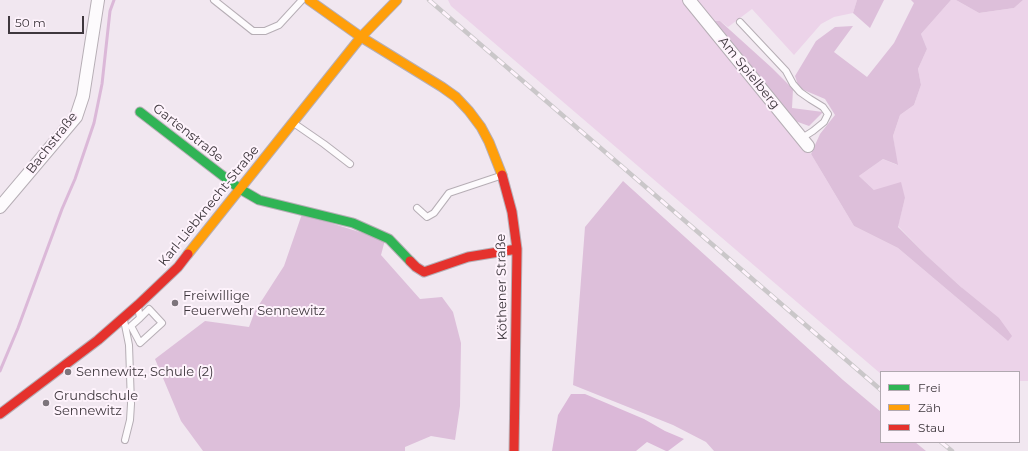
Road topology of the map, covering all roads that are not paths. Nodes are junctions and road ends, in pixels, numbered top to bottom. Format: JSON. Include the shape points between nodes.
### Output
{"nodes":[{"id":1,"x":98,"y":0,"type":"edge"},
{"id":2,"x":214,"y":0,"type":"edge"},
{"id":3,"x":302,"y":0,"type":"edge"},
{"id":4,"x":309,"y":0,"type":"edge"},
{"id":5,"x":397,"y":0,"type":"edge"},
{"id":6,"x":689,"y":0,"type":"edge"},
{"id":7,"x":740,"y":22,"type":"dead end"},
{"id":8,"x":361,"y":37,"type":"junction"},
{"id":9,"x":140,"y":112,"type":"dead end"},
{"id":10,"x":293,"y":122,"type":"junction"},
{"id":11,"x":805,"y":142,"type":"joint"},
{"id":12,"x":350,"y":164,"type":"dead end"},
{"id":13,"x":502,"y":175,"type":"junction"},
{"id":14,"x":240,"y":189,"type":"junction"},
{"id":15,"x":0,"y":206,"type":"edge"},
{"id":16,"x":417,"y":208,"type":"dead end"},
{"id":17,"x":517,"y":249,"type":"junction"},
{"id":18,"x":138,"y":305,"type":"junction"},
{"id":19,"x":123,"y":318,"type":"junction"},
{"id":20,"x":140,"y":318,"type":"junction"},
{"id":21,"x":0,"y":414,"type":"edge"},
{"id":22,"x":125,"y":440,"type":"dead end"},
{"id":23,"x":514,"y":451,"type":"edge"}],
"edges":[{"from":1,"to":15,"type":"street","name":"Bachstraße","via":[[83,96],[76,117]]},
{"from":2,"to":3,"type":"lane","via":[[253,31],[265,31],[279,25]]},
{"from":4,"to":8,"type":"street","name":"Köthener Straße"},
{"from":5,"to":8,"type":"street"},
{"from":6,"to":11,"type":"street","name":"Am Spielberg"},
{"from":7,"to":11,"type":"lane","via":[[786,71],[800,92],[823,107],[828,114]]},
{"from":8,"to":10,"type":"street","name":"Karl-Liebknecht-Straße"},
{"from":8,"to":13,"type":"street","name":"Köthener Straße","via":[[456,97],[481,126]]},
{"from":9,"to":14,"type":"street","name":"Gartenstraße"},
{"from":10,"to":12,"type":"lane"},
{"from":10,"to":14,"type":"street","name":"Karl-Liebknecht-Straße"},
{"from":13,"to":16,"type":"lane","via":[[449,193],[434,213],[427,217]]},
{"from":13,"to":17,"type":"street","name":"Köthener Straße","via":[[512,212]]},
{"from":14,"to":17,"type":"street","name":"Gartenstraße","via":[[260,200],[353,223],[389,239],[424,272],[468,258]]},
{"from":14,"to":18,"type":"street","name":"Karl-Liebknecht-Straße","via":[[178,267]]},
{"from":17,"to":23,"type":"street","name":"Köthener Straße"},
{"from":18,"to":19,"type":"street","name":"Karl-Liebknecht-Straße"},
{"from":18,"to":20,"type":"lane"},
{"from":19,"to":21,"type":"street","name":"Karl-Liebknecht-Straße"},
{"from":19,"to":22,"type":"lane","via":[[129,345],[131,404]]},
{"from":20,"to":20,"type":"lane","via":[[149,309],[162,323],[140,343],[131,326]]}]}
